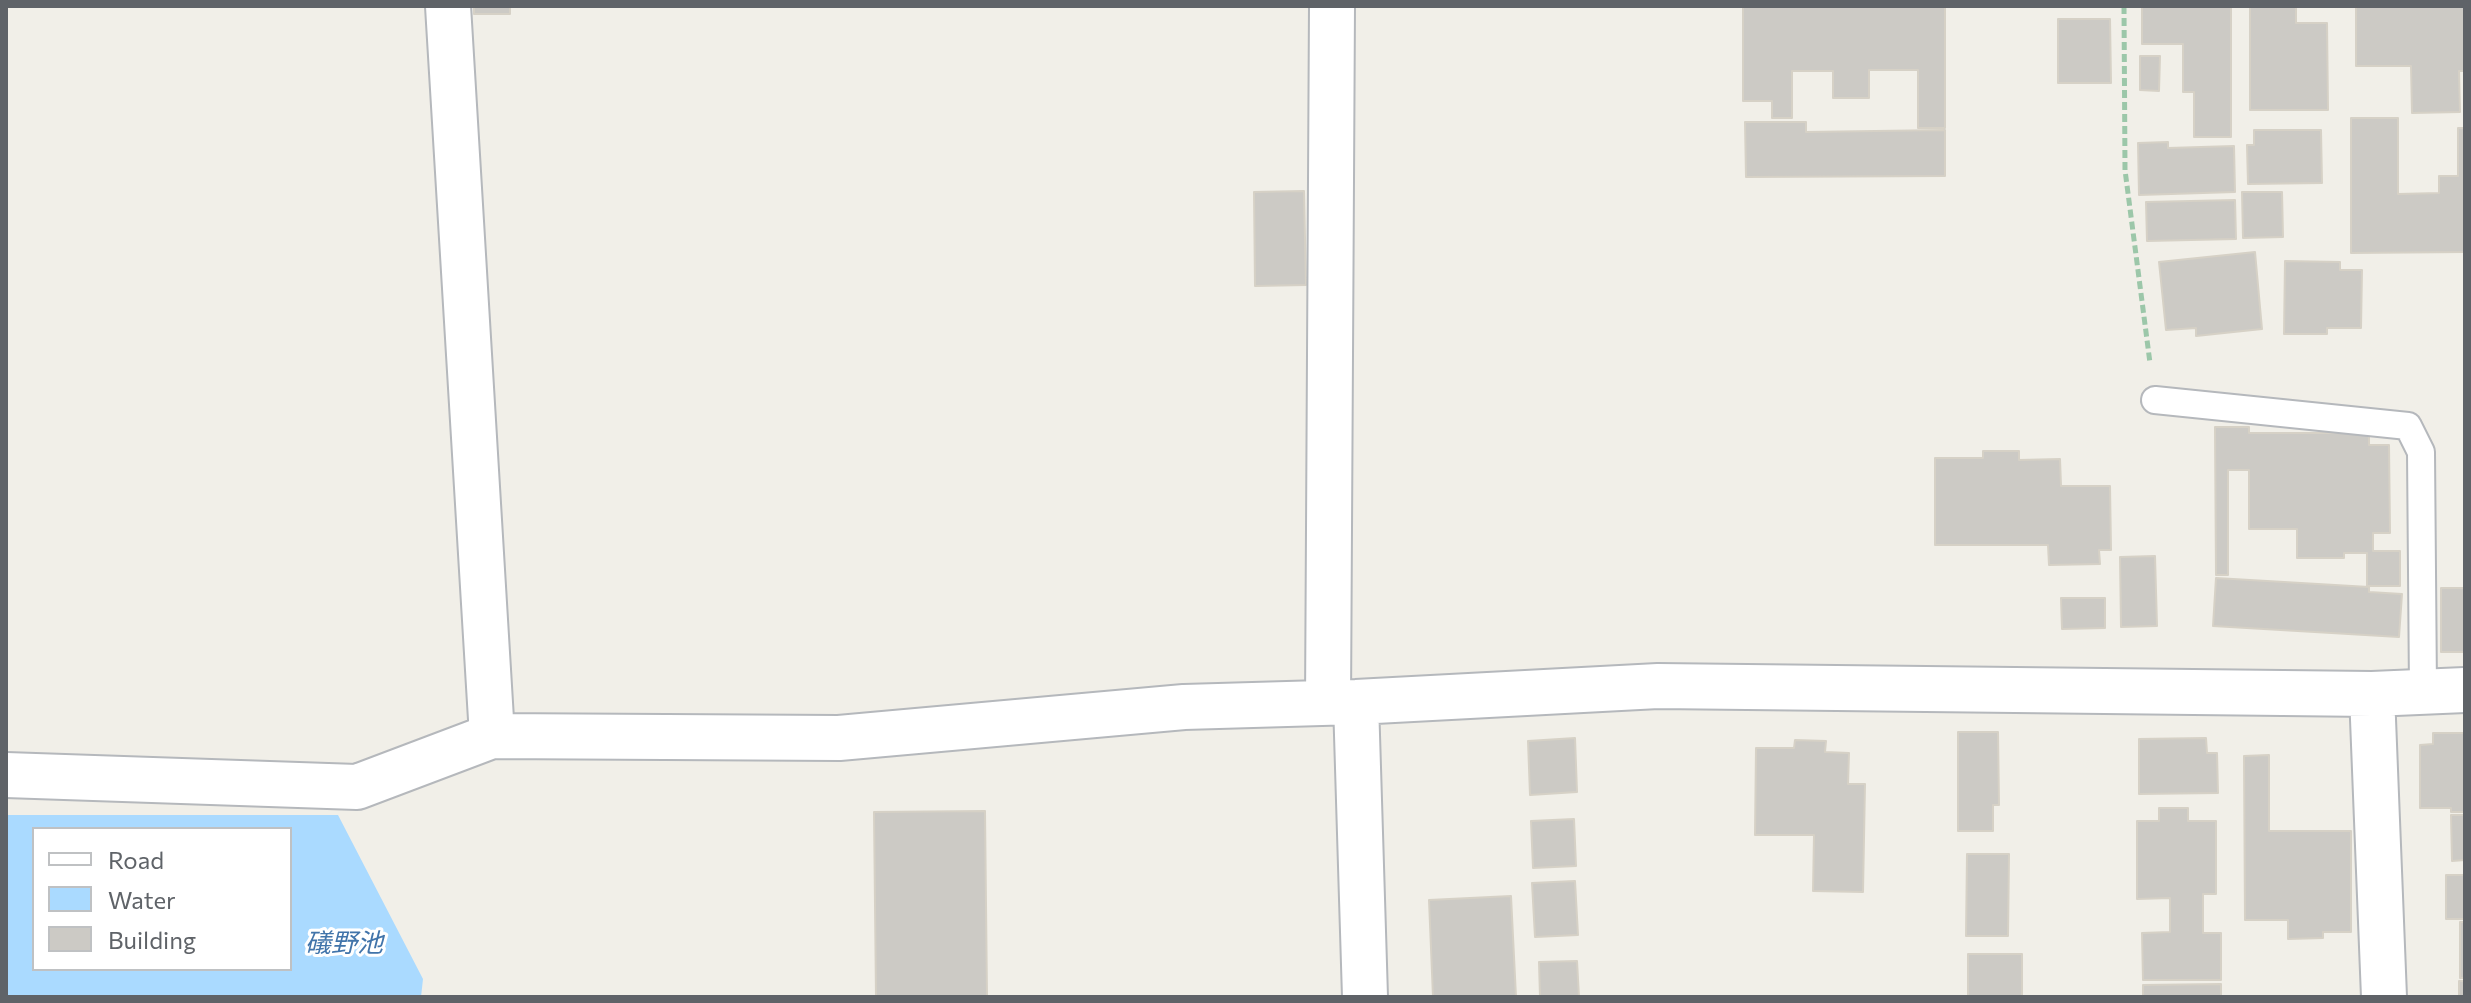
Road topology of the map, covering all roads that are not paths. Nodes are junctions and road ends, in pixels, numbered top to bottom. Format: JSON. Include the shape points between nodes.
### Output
{"nodes":[{"id":1,"x":448,"y":6,"type":"edge"},
{"id":2,"x":1332,"y":6,"type":"edge"},
{"id":3,"x":2155,"y":400,"type":"road end"},
{"id":4,"x":2444,"y":690,"type":"edge"},
{"id":5,"x":2372,"y":694,"type":"junction"},
{"id":6,"x":1342,"y":702,"type":"junction"},
{"id":7,"x":492,"y":736,"type":"junction"},
{"id":8,"x":6,"y":775,"type":"edge"},
{"id":9,"x":1365,"y":997,"type":"edge"},
{"id":10,"x":2384,"y":997,"type":"edge"}],
"edges":[{"from":1,"to":7,"type":"street"},
{"from":2,"to":6,"type":"street"},
{"from":3,"to":4,"type":"lane","via":[[2408,426],[2421,452]]},
{"from":4,"to":5,"type":"street"},
{"from":5,"to":6,"type":"street","via":[[1658,686]]},
{"from":5,"to":10,"type":"street"},
{"from":6,"to":7,"type":"street","via":[[1184,707],[839,738]]},
{"from":6,"to":9,"type":"street"},
{"from":7,"to":8,"type":"street","via":[[357,787]]}]}
